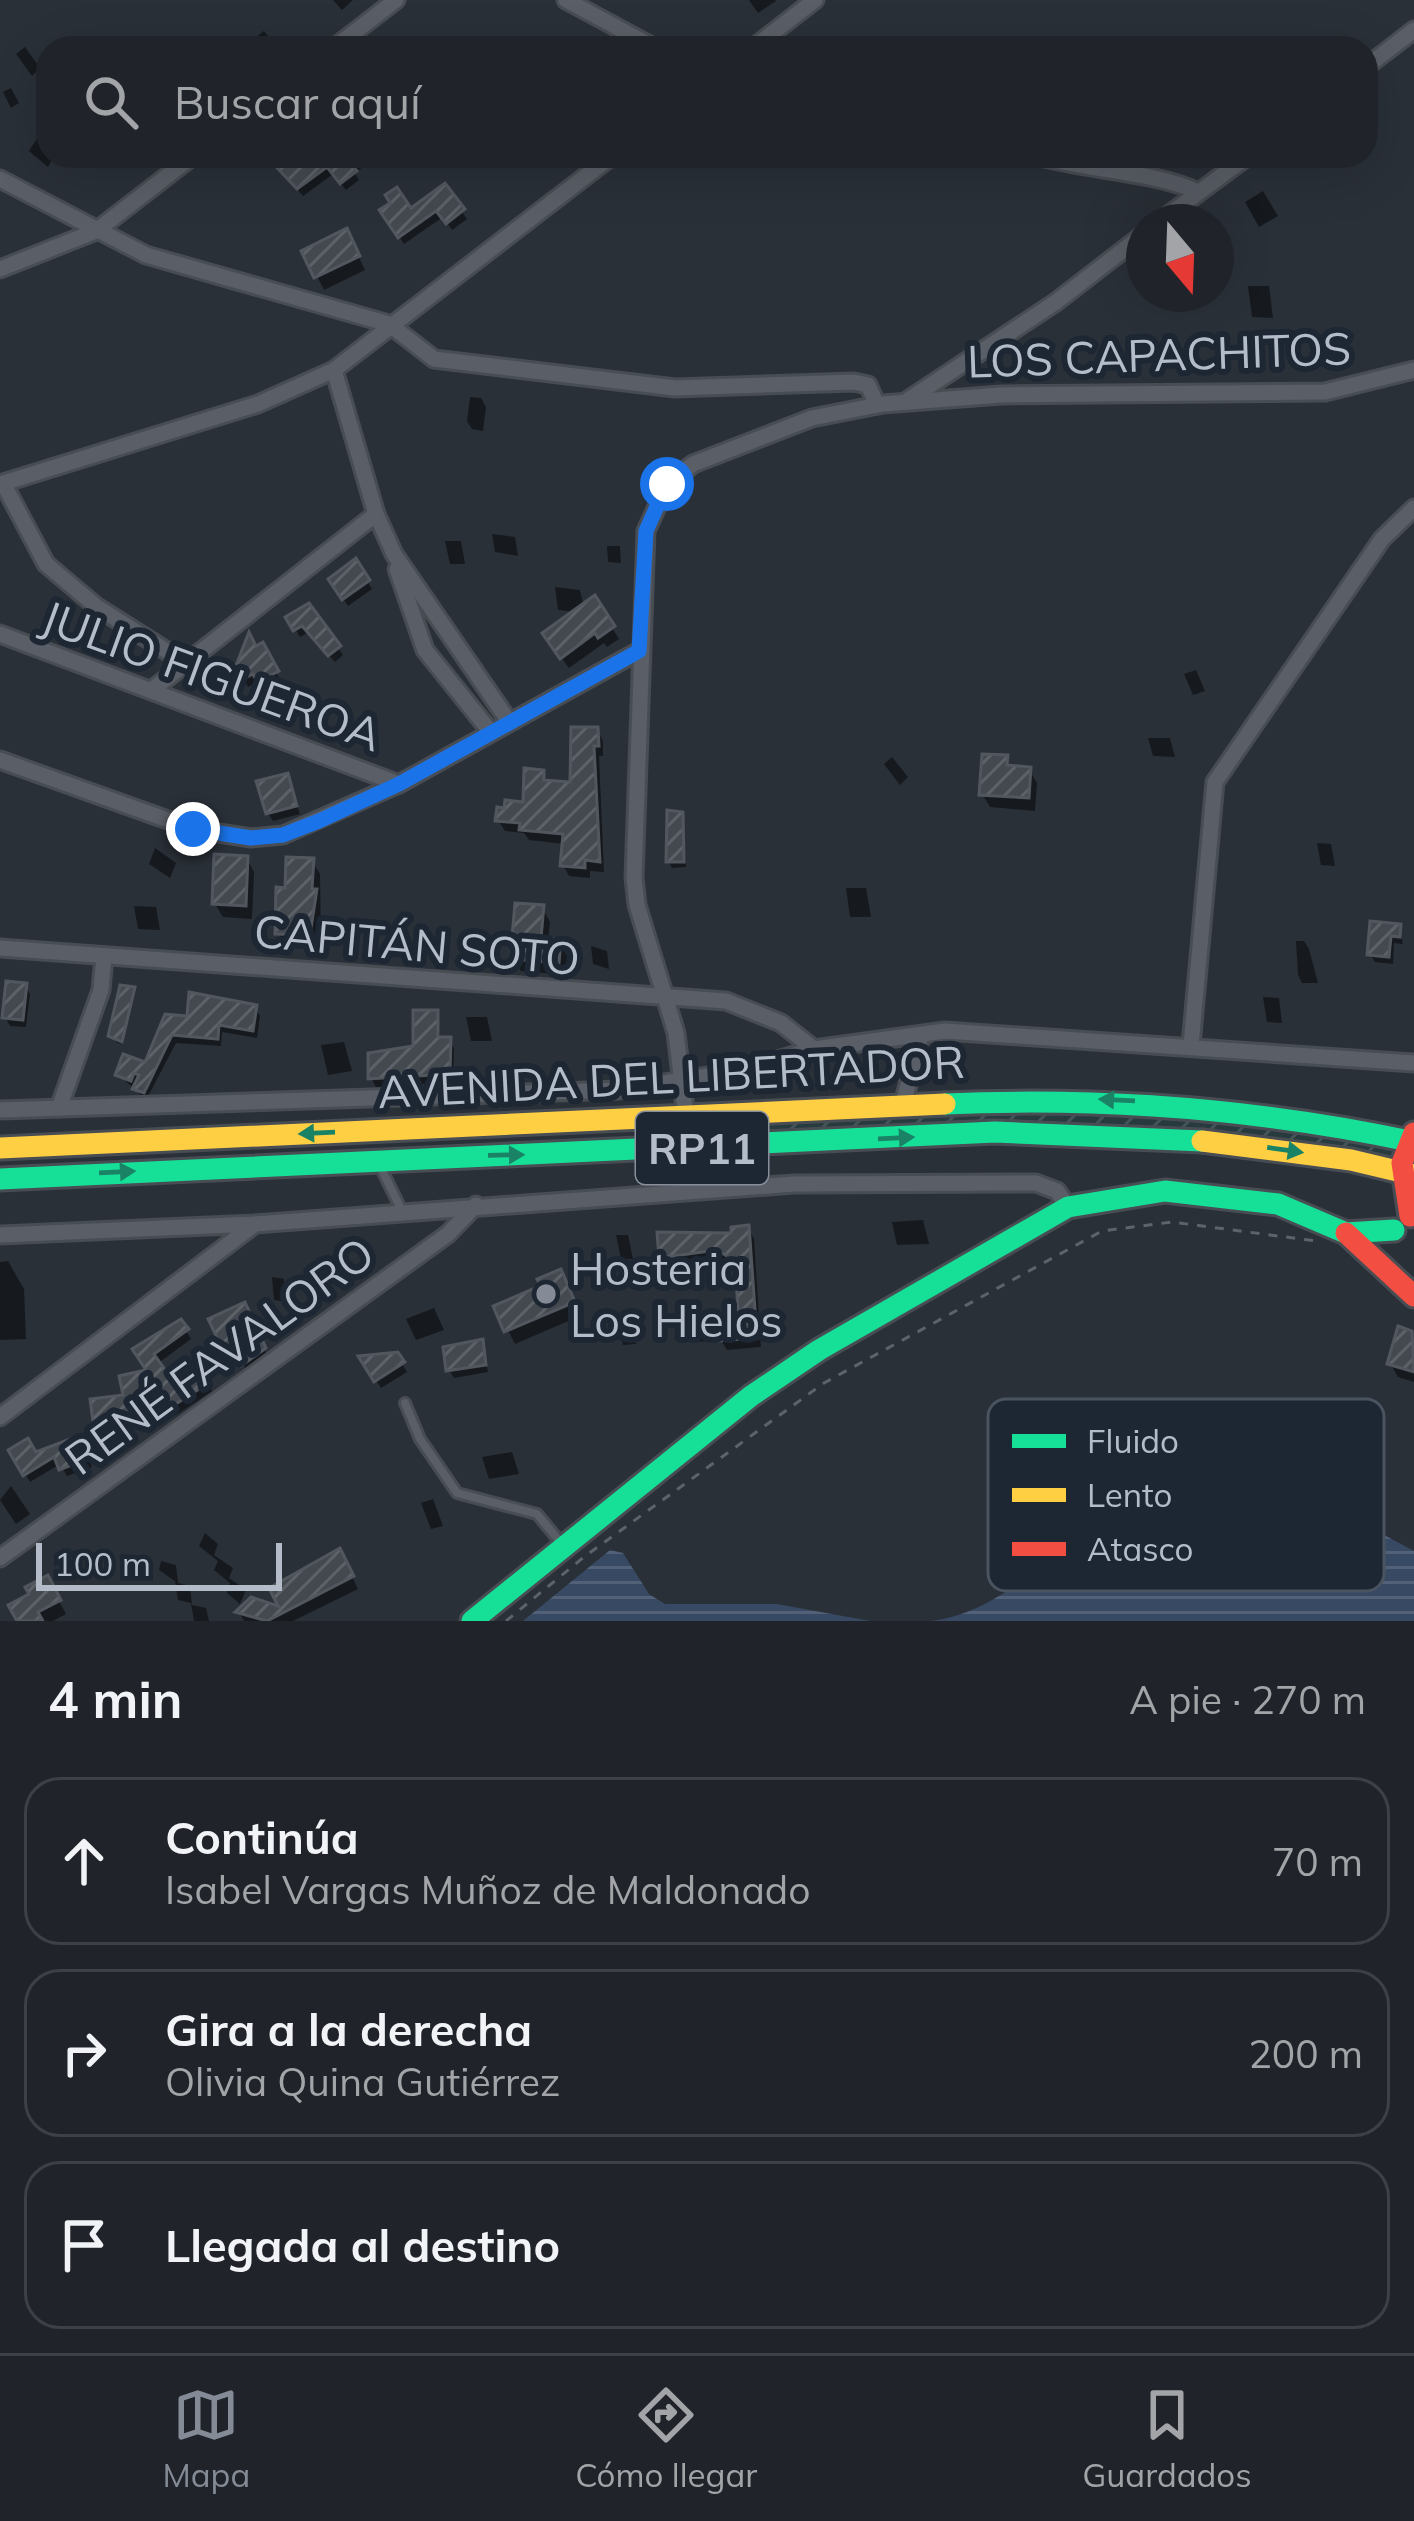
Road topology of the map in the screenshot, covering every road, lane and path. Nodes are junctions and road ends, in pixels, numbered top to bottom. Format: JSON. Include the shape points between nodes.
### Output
{"nodes":[{"id":1,"x":396,"y":0,"type":"edge"},
{"id":2,"x":566,"y":0,"type":"edge"},
{"id":3,"x":815,"y":0,"type":"edge"},
{"id":4,"x":1414,"y":30,"type":"edge"},
{"id":5,"x":350,"y":36,"type":"edge"},
{"id":6,"x":634,"y":36,"type":"edge"},
{"id":7,"x":768,"y":36,"type":"edge"},
{"id":8,"x":1378,"y":58,"type":"edge"},
{"id":9,"x":178,"y":168,"type":"edge"},
{"id":10,"x":596,"y":168,"type":"edge"},
{"id":11,"x":1080,"y":168,"type":"edge"},
{"id":12,"x":1231,"y":168,"type":"edge"},
{"id":13,"x":0,"y":179,"type":"edge"},
{"id":14,"x":1198,"y":192,"type":"junction"},
{"id":15,"x":1183,"y":204,"type":"edge"},
{"id":16,"x":96,"y":231,"type":"junction"},
{"id":17,"x":1126,"y":248,"type":"edge"},
{"id":18,"x":0,"y":269,"type":"edge"},
{"id":19,"x":389,"y":324,"type":"junction"},
{"id":20,"x":334,"y":370,"type":"junction"},
{"id":21,"x":1414,"y":370,"type":"edge"},
{"id":22,"x":905,"y":401,"type":"junction"},
{"id":23,"x":877,"y":405,"type":"junction"},
{"id":24,"x":2,"y":484,"type":"edge"},
{"id":25,"x":1414,"y":508,"type":"edge"},
{"id":26,"x":376,"y":514,"type":"junction"},
{"id":27,"x":394,"y":554,"type":"junction"},
{"id":28,"x":0,"y":634,"type":"edge"},
{"id":29,"x":639,"y":651,"type":"junction"},
{"id":30,"x":184,"y":662,"type":"junction"},
{"id":31,"x":153,"y":689,"type":"junction"},
{"id":32,"x":508,"y":720,"type":"junction"},
{"id":33,"x":489,"y":730,"type":"junction"},
{"id":34,"x":0,"y":760,"type":"edge"},
{"id":35,"x":399,"y":784,"type":"junction"},
{"id":36,"x":0,"y":949,"type":"edge"},
{"id":37,"x":104,"y":956,"type":"junction"},
{"id":38,"x":668,"y":1000,"type":"junction"},
{"id":39,"x":921,"y":1034,"type":"junction"},
{"id":40,"x":1191,"y":1045,"type":"junction"},
{"id":41,"x":814,"y":1049,"type":"junction"},
{"id":42,"x":1414,"y":1063,"type":"edge"},
{"id":43,"x":679,"y":1081,"type":"junction"},
{"id":44,"x":620,"y":1090,"type":"junction"},
{"id":45,"x":903,"y":1104,"type":"junction"},
{"id":46,"x":59,"y":1108,"type":"junction"},
{"id":47,"x":0,"y":1110,"type":"edge"},
{"id":48,"x":686,"y":1117,"type":"junction"},
{"id":49,"x":620,"y":1120,"type":"junction"},
{"id":50,"x":1411,"y":1139,"type":"edge"},
{"id":51,"x":0,"y":1148,"type":"edge"},
{"id":52,"x":622,"y":1153,"type":"junction"},
{"id":53,"x":375,"y":1157,"type":"junction"},
{"id":54,"x":1407,"y":1173,"type":"edge"},
{"id":55,"x":0,"y":1178,"type":"edge"},
{"id":56,"x":476,"y":1205,"type":"junction"},
{"id":57,"x":1068,"y":1207,"type":"junction"},
{"id":58,"x":401,"y":1209,"type":"junction"},
{"id":59,"x":1406,"y":1220,"type":"edge"},
{"id":60,"x":255,"y":1224,"type":"junction"},
{"id":61,"x":1346,"y":1232,"type":"junction"},
{"id":62,"x":0,"y":1235,"type":"edge"},
{"id":63,"x":1322,"y":1241,"type":"dead end"},
{"id":64,"x":1390,"y":1276,"type":"junction"},
{"id":65,"x":1414,"y":1296,"type":"edge"},
{"id":66,"x":405,"y":1403,"type":"dead end"},
{"id":67,"x":0,"y":1417,"type":"edge"},
{"id":68,"x":562,"y":1544,"type":"junction"},
{"id":69,"x":0,"y":1558,"type":"edge"},
{"id":70,"x":472,"y":1621,"type":"edge"},
{"id":71,"x":506,"y":1621,"type":"edge"}],
"edges":[{"from":1,"to":5,"type":"street"},
{"from":2,"to":6,"type":"street"},
{"from":3,"to":7,"type":"street"},
{"from":4,"to":8,"type":"street"},
{"from":9,"to":16,"type":"street"},
{"from":10,"to":19,"type":"street"},
{"from":11,"to":14,"type":"street","via":[[1174,181]]},
{"from":12,"to":14,"type":"street"},
{"from":13,"to":16,"type":"street"},
{"from":14,"to":15,"type":"street"},
{"from":16,"to":18,"type":"street"},
{"from":16,"to":19,"type":"street","via":[[146,255]]},
{"from":17,"to":22,"type":"street"},
{"from":19,"to":20,"type":"street"},
{"from":19,"to":23,"type":"street","via":[[434,359],[458,364],[675,388],[854,382],[868,385]]},
{"from":20,"to":24,"type":"street","via":[[258,404]]},
{"from":20,"to":26,"type":"street"},
{"from":21,"to":22,"type":"street","name":"LOS CAPACHITOS","via":[[1325,392]]},
{"from":22,"to":23,"type":"street","name":"LOS CAPACHITOS"},
{"from":23,"to":29,"type":"street","name":"LOS CAPACHITOS","via":[[716,452],[667,484],[646,531]]},
{"from":24,"to":30,"type":"street","via":[[46,564]]},
{"from":25,"to":40,"type":"street","via":[[1382,539],[1215,782]]},
{"from":26,"to":27,"type":"street"},
{"from":26,"to":30,"type":"street"},
{"from":27,"to":32,"type":"street"},
{"from":27,"to":33,"type":"street","via":[[424,650]]},
{"from":28,"to":31,"type":"street","name":"JULIO FIGUEROA"},
{"from":29,"to":32,"type":"street"},
{"from":29,"to":38,"type":"street","name":"LOS CAPACHITOS","via":[[634,878]]},
{"from":30,"to":31,"type":"street"},
{"from":31,"to":35,"type":"street","name":"JULIO FIGUEROA"},
{"from":32,"to":33,"type":"street"},
{"from":33,"to":35,"type":"street"},
{"from":34,"to":35,"type":"street","via":[[193,829],[251,838],[283,835]]},
{"from":36,"to":37,"type":"street","name":"CAPITÁN SOTO"},
{"from":37,"to":38,"type":"street","name":"CAPITÁN SOTO"},
{"from":37,"to":46,"type":"street","via":[[101,990]]},
{"from":38,"to":41,"type":"street","name":"CAPITÁN SOTO","via":[[726,1000],[757,1010]]},
{"from":38,"to":43,"type":"street","name":"LOS CAPACHITOS"},
{"from":39,"to":40,"type":"street","name":"AVENIDA DEL LIBERTADOR"},
{"from":39,"to":41,"type":"street","name":"AVENIDA DEL LIBERTADOR"},
{"from":39,"to":45,"type":"street"},
{"from":40,"to":42,"type":"street","name":"AVENIDA DEL LIBERTADOR"},
{"from":41,"to":43,"type":"street","name":"AVENIDA DEL LIBERTADOR"},
{"from":43,"to":44,"type":"street","name":"AVENIDA DEL LIBERTADOR"},
{"from":43,"to":48,"type":"street","name":"LOS CAPACHITOS"},
{"from":44,"to":46,"type":"street","name":"AVENIDA DEL LIBERTADOR"},
{"from":44,"to":49,"type":"street"},
{"from":45,"to":48,"type":"main road","name":"AVENIDA DEL LIBERTADOR","number":"RP11"},
{"from":50,"to":45,"type":"main road","name":"AVENIDA DEL LIBERTADOR","number":"RP11","one_way":true,"via":[[1175,1104]]},
{"from":46,"to":47,"type":"street","name":"AVENIDA DEL LIBERTADOR"},
{"from":48,"to":49,"type":"main road","name":"AVENIDA DEL LIBERTADOR","number":"RP11"},
{"from":49,"to":51,"type":"main road","name":"AVENIDA DEL LIBERTADOR","number":"RP11","one_way":true},
{"from":49,"to":52,"type":"street"},
{"from":50,"to":54,"type":"main road"},
{"from":53,"to":52,"type":"main road","name":"AVENIDA DEL LIBERTADOR","number":"RP11","one_way":true},
{"from":52,"to":54,"type":"main road","name":"AVENIDA DEL LIBERTADOR","number":"RP11","one_way":true,"via":[[1096,1133],[1279,1149]]},
{"from":55,"to":53,"type":"main road","name":"AVENIDA DEL LIBERTADOR","number":"RP11","one_way":true},
{"from":53,"to":58,"type":"lane"},
{"from":54,"to":59,"type":"main road"},
{"from":56,"to":57,"type":"street","via":[[794,1184],[1036,1184],[1057,1191]]},
{"from":56,"to":58,"type":"street"},
{"from":56,"to":69,"type":"street","name":"RENÉ FAVALORO","via":[[448,1234]]},
{"from":57,"to":61,"type":"main road","via":[[1165,1191],[1278,1204]]},
{"from":57,"to":68,"type":"main road","via":[[819,1350]]},
{"from":58,"to":60,"type":"street"},
{"from":59,"to":61,"type":"main road"},
{"from":59,"to":64,"type":"main road","via":[[1385,1253]]},
{"from":60,"to":62,"type":"street"},
{"from":60,"to":67,"type":"street"},
{"from":61,"to":64,"type":"main road"},
{"from":63,"to":71,"type":"path","via":[[1172,1222],[1102,1231],[824,1383]]},
{"from":64,"to":65,"type":"main road"},
{"from":66,"to":68,"type":"lane","via":[[458,1493],[537,1514]]},
{"from":68,"to":70,"type":"main road"}]}
